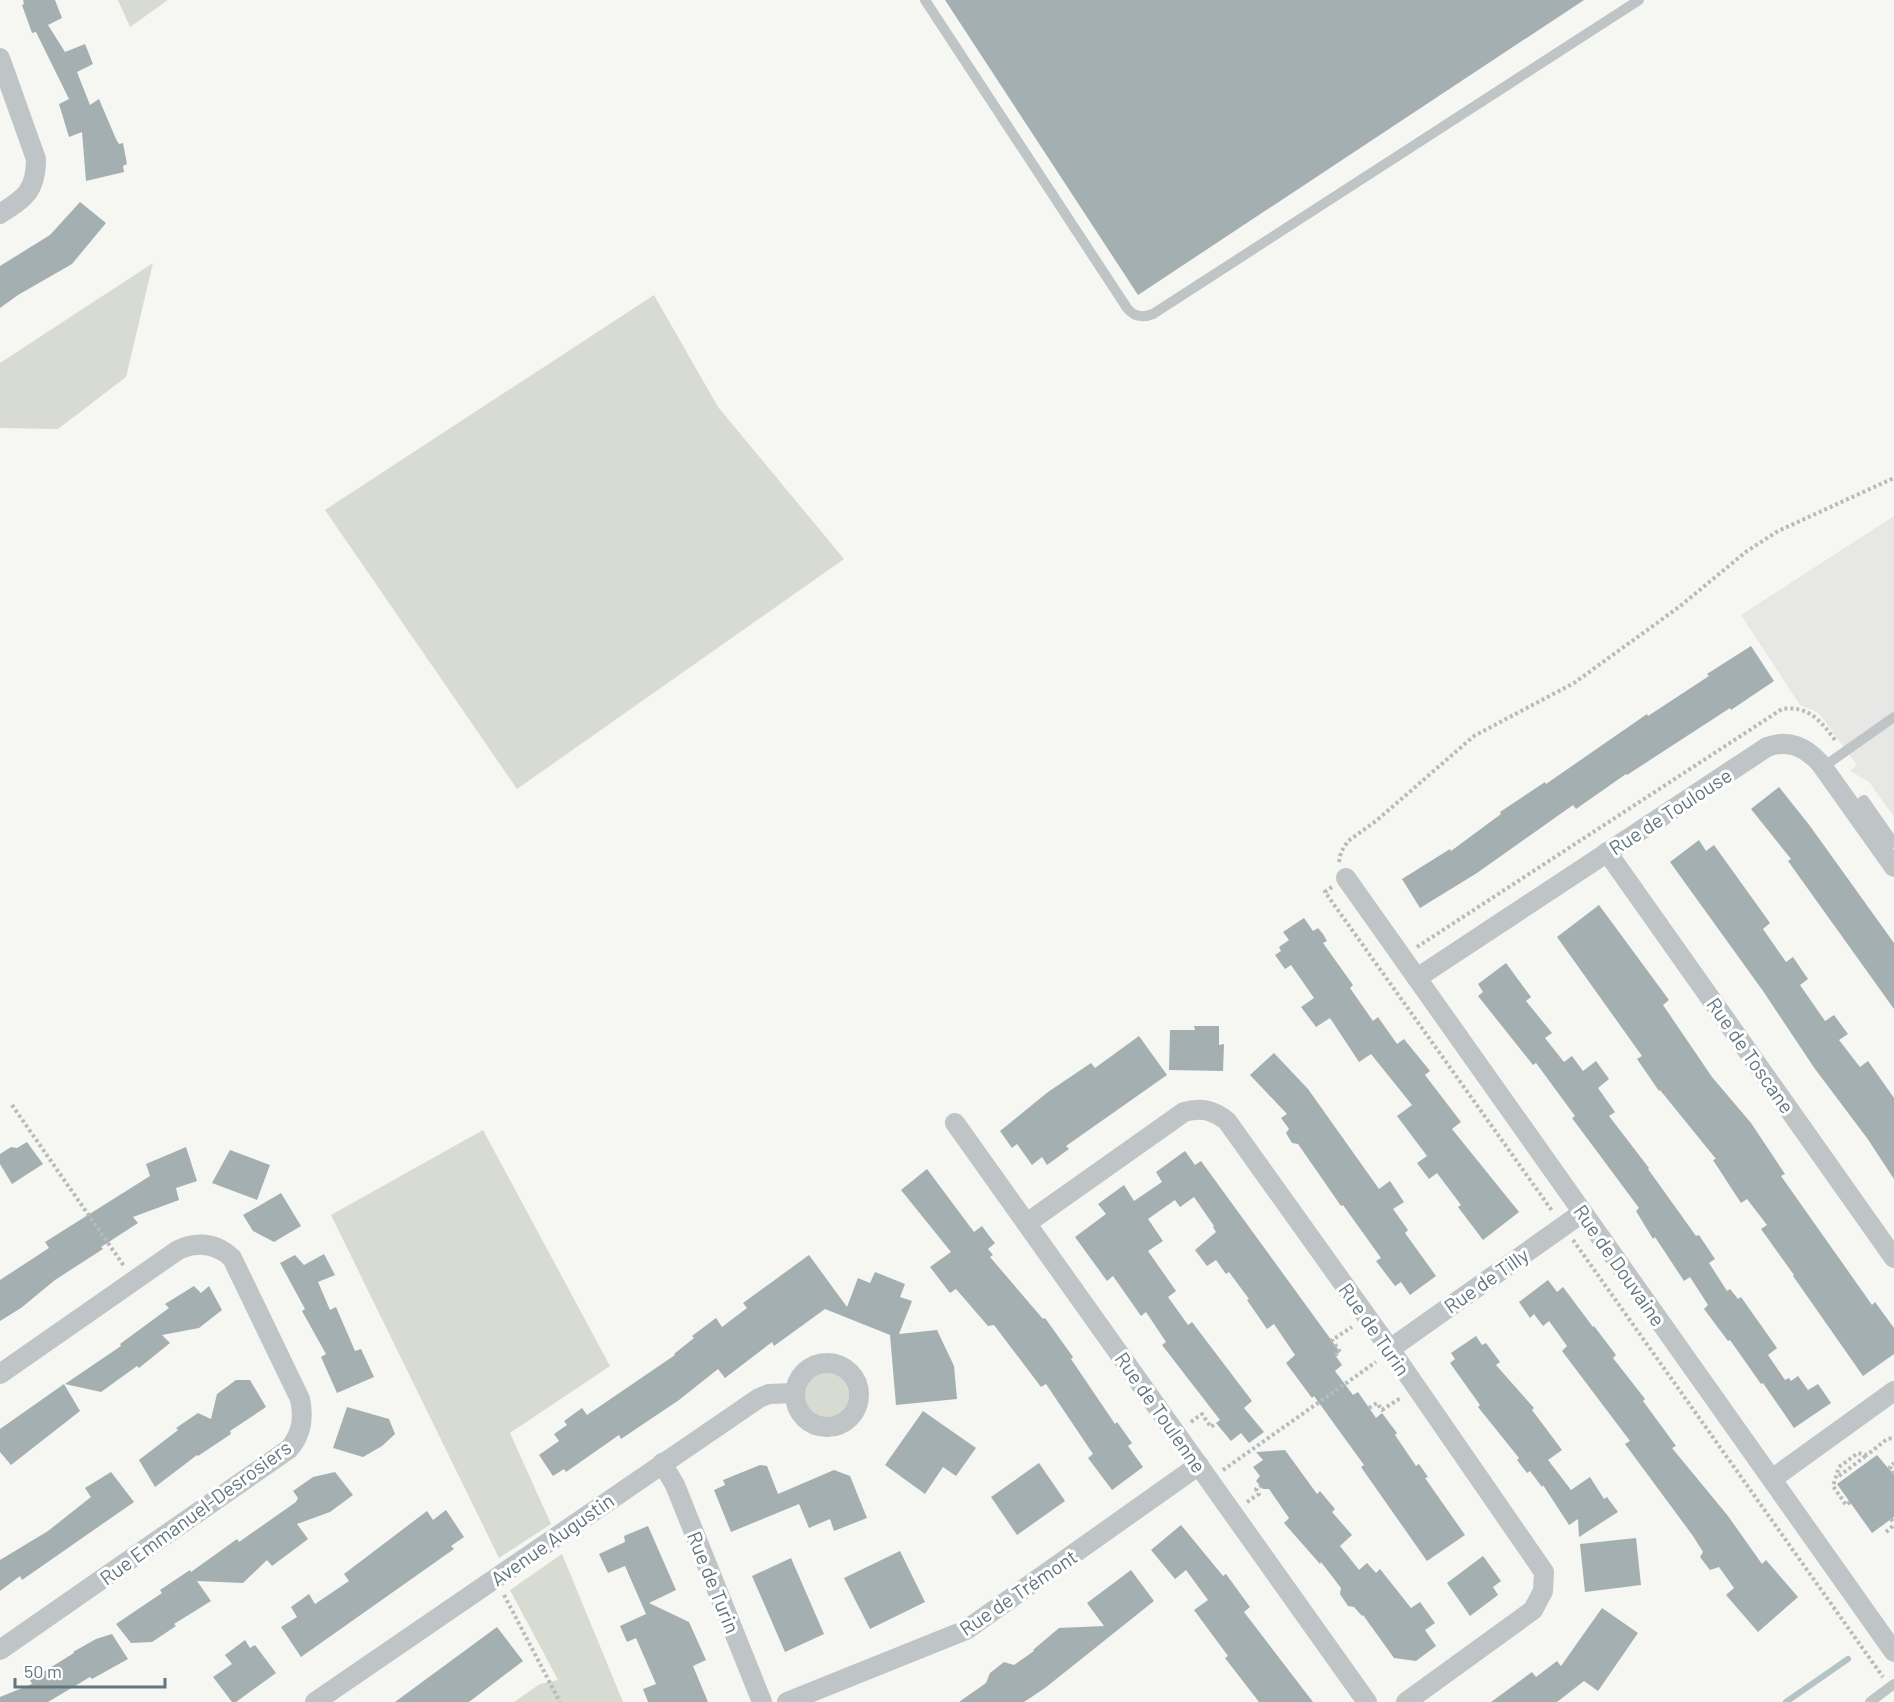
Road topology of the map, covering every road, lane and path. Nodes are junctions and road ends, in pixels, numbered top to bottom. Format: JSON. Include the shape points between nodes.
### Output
{"nodes":[{"id":1,"x":925,"y":0,"type":"edge"},
{"id":2,"x":1639,"y":0,"type":"edge"},
{"id":3,"x":0,"y":58,"type":"edge"},
{"id":4,"x":0,"y":214,"type":"edge"},
{"id":5,"x":1894,"y":478,"type":"edge"},
{"id":6,"x":1894,"y":717,"type":"edge"},
{"id":7,"x":1823,"y":767,"type":"junction"},
{"id":8,"x":1853,"y":808,"type":"junction"},
{"id":9,"x":1894,"y":843,"type":"edge"},
{"id":10,"x":1607,"y":852,"type":"junction"},
{"id":11,"x":1894,"y":867,"type":"edge"},
{"id":12,"x":1346,"y":878,"type":"joint"},
{"id":13,"x":1325,"y":892,"type":"dead end"},
{"id":14,"x":1416,"y":978,"type":"junction"},
{"id":15,"x":12,"y":1105,"type":"dead end"},
{"id":16,"x":955,"y":1123,"type":"dead end"},
{"id":17,"x":1551,"y":1210,"type":"dead end"},
{"id":18,"x":1582,"y":1213,"type":"junction"},
{"id":19,"x":1027,"y":1223,"type":"junction"},
{"id":20,"x":1574,"y":1241,"type":"dead end"},
{"id":21,"x":1894,"y":1258,"type":"edge"},
{"id":22,"x":126,"y":1269,"type":"dead end"},
{"id":23,"x":1367,"y":1317,"type":"junction"},
{"id":24,"x":1384,"y":1354,"type":"junction"},
{"id":25,"x":1335,"y":1355,"type":"dead end"},
{"id":26,"x":0,"y":1374,"type":"edge"},
{"id":27,"x":1416,"y":1387,"type":"junction"},
{"id":28,"x":1894,"y":1391,"type":"edge"},
{"id":29,"x":794,"y":1393,"type":"dead end"},
{"id":30,"x":1369,"y":1408,"type":"dead end"},
{"id":31,"x":1216,"y":1423,"type":"dead end"},
{"id":32,"x":1176,"y":1434,"type":"junction"},
{"id":33,"x":1894,"y":1438,"type":"edge"},
{"id":34,"x":1867,"y":1455,"type":"junction"},
{"id":35,"x":662,"y":1463,"type":"junction"},
{"id":36,"x":1894,"y":1463,"type":"edge"},
{"id":37,"x":1198,"y":1465,"type":"junction"},
{"id":38,"x":1852,"y":1465,"type":"junction"},
{"id":39,"x":1855,"y":1470,"type":"dead end"},
{"id":40,"x":1220,"y":1472,"type":"dead end"},
{"id":41,"x":1892,"y":1473,"type":"dead end"},
{"id":42,"x":1837,"y":1477,"type":"junction"},
{"id":43,"x":1772,"y":1479,"type":"junction"},
{"id":44,"x":1850,"y":1502,"type":"dead end"},
{"id":45,"x":1893,"y":1522,"type":"edge"},
{"id":46,"x":1886,"y":1532,"type":"dead end"},
{"id":47,"x":502,"y":1592,"type":"dead end"},
{"id":48,"x":0,"y":1650,"type":"edge"},
{"id":49,"x":1894,"y":1652,"type":"edge"},
{"id":50,"x":1892,"y":1685,"type":"edge"},
{"id":51,"x":315,"y":1702,"type":"edge"},
{"id":52,"x":560,"y":1702,"type":"edge"},
{"id":53,"x":762,"y":1702,"type":"edge"},
{"id":54,"x":787,"y":1702,"type":"edge"},
{"id":55,"x":1366,"y":1702,"type":"edge"},
{"id":56,"x":1406,"y":1702,"type":"edge"},
{"id":57,"x":1870,"y":1702,"type":"edge"}],
"edges":[{"from":1,"to":2,"type":"lane","via":[[1127,308],[1133,314],[1145,316]]},
{"from":3,"to":4,"type":"street","via":[[36,159],[36,173],[27,195]]},
{"from":5,"to":12,"type":"path","via":[[1778,531],[1574,683],[1473,736],[1376,822],[1348,841],[1339,863]]},
{"from":6,"to":7,"type":"lane"},
{"from":7,"to":8,"type":"street","name":"Rue de Toulouse"},
{"from":7,"to":10,"type":"street","name":"Rue de Toulouse","via":[[1795,745],[1767,747]]},
{"from":8,"to":9,"type":"lane","via":[[1864,800]]},
{"from":8,"to":11,"type":"street","name":"Rue de Toulouse"},
{"from":10,"to":14,"type":"street","name":"Rue de Toulouse"},
{"from":10,"to":21,"type":"street","name":"Rue de Toscane"},
{"from":12,"to":14,"type":"street","name":"Rue de Douvaine"},
{"from":13,"to":17,"type":"path","name":"Rue de Douvaine"},
{"from":14,"to":18,"type":"street","name":"Rue de Douvaine"},
{"from":15,"to":22,"type":"path"},
{"from":16,"to":19,"type":"street","name":"Rue de Toulenne"},
{"from":18,"to":24,"type":"street","name":"Rue de Tilly"},
{"from":18,"to":43,"type":"street","name":"Rue de Douvaine"},
{"from":19,"to":23,"type":"street","name":"Rue de Turin","via":[[1176,1116],[1203,1108],[1227,1121]]},
{"from":19,"to":32,"type":"street","name":"Rue de Toulenne"},
{"from":20,"to":50,"type":"path","name":"Rue de Douvaine"},
{"from":23,"to":24,"type":"street","name":"Rue de Turin"},
{"from":23,"to":25,"type":"path","via":[[1332,1341],[1340,1352]]},
{"from":24,"to":27,"type":"street","name":"Rue de Turin"},
{"from":24,"to":40,"type":"path"},
{"from":26,"to":48,"type":"street","name":"Rue Emmanuel-Desrosiers","via":[[178,1250],[201,1244],[224,1250],[232,1258],[302,1409],[300,1431],[289,1449]]},
{"from":27,"to":30,"type":"path","via":[[1382,1410],[1377,1403]]},
{"from":27,"to":56,"type":"street","name":"Rue de Turin","via":[[1540,1563],[1545,1582],[1539,1602],[1526,1617]]},
{"from":28,"to":43,"type":"street"},
{"from":29,"to":35,"type":"street","name":"Avenue Augustin","via":[[759,1398]]},
{"from":31,"to":32,"type":"path","via":[[1211,1426],[1203,1414]]},
{"from":32,"to":37,"type":"street","name":"Rue de Toulenne"},
{"from":33,"to":34,"type":"path"},
{"from":34,"to":38,"type":"path"},
{"from":34,"to":42,"type":"path","via":[[1858,1453],[1839,1467]]},
{"from":35,"to":51,"type":"street","name":"Avenue Augustin"},
{"from":35,"to":53,"type":"street","name":"Rue de Turin","via":[[675,1485]]},
{"from":36,"to":41,"type":"path","via":[[1890,1467]]},
{"from":37,"to":54,"type":"street","name":"Rue de Trémont","via":[[966,1630]]},
{"from":37,"to":55,"type":"street","name":"Rue de Toulenne"},
{"from":38,"to":39,"type":"path"},
{"from":38,"to":42,"type":"path"},
{"from":42,"to":44,"type":"path","via":[[1833,1486],[1846,1505]]},
{"from":43,"to":49,"type":"street","name":"Rue de Douvaine"},
{"from":45,"to":46,"type":"path"},
{"from":47,"to":52,"type":"path"},
{"from":50,"to":57,"type":"lane"}]}
